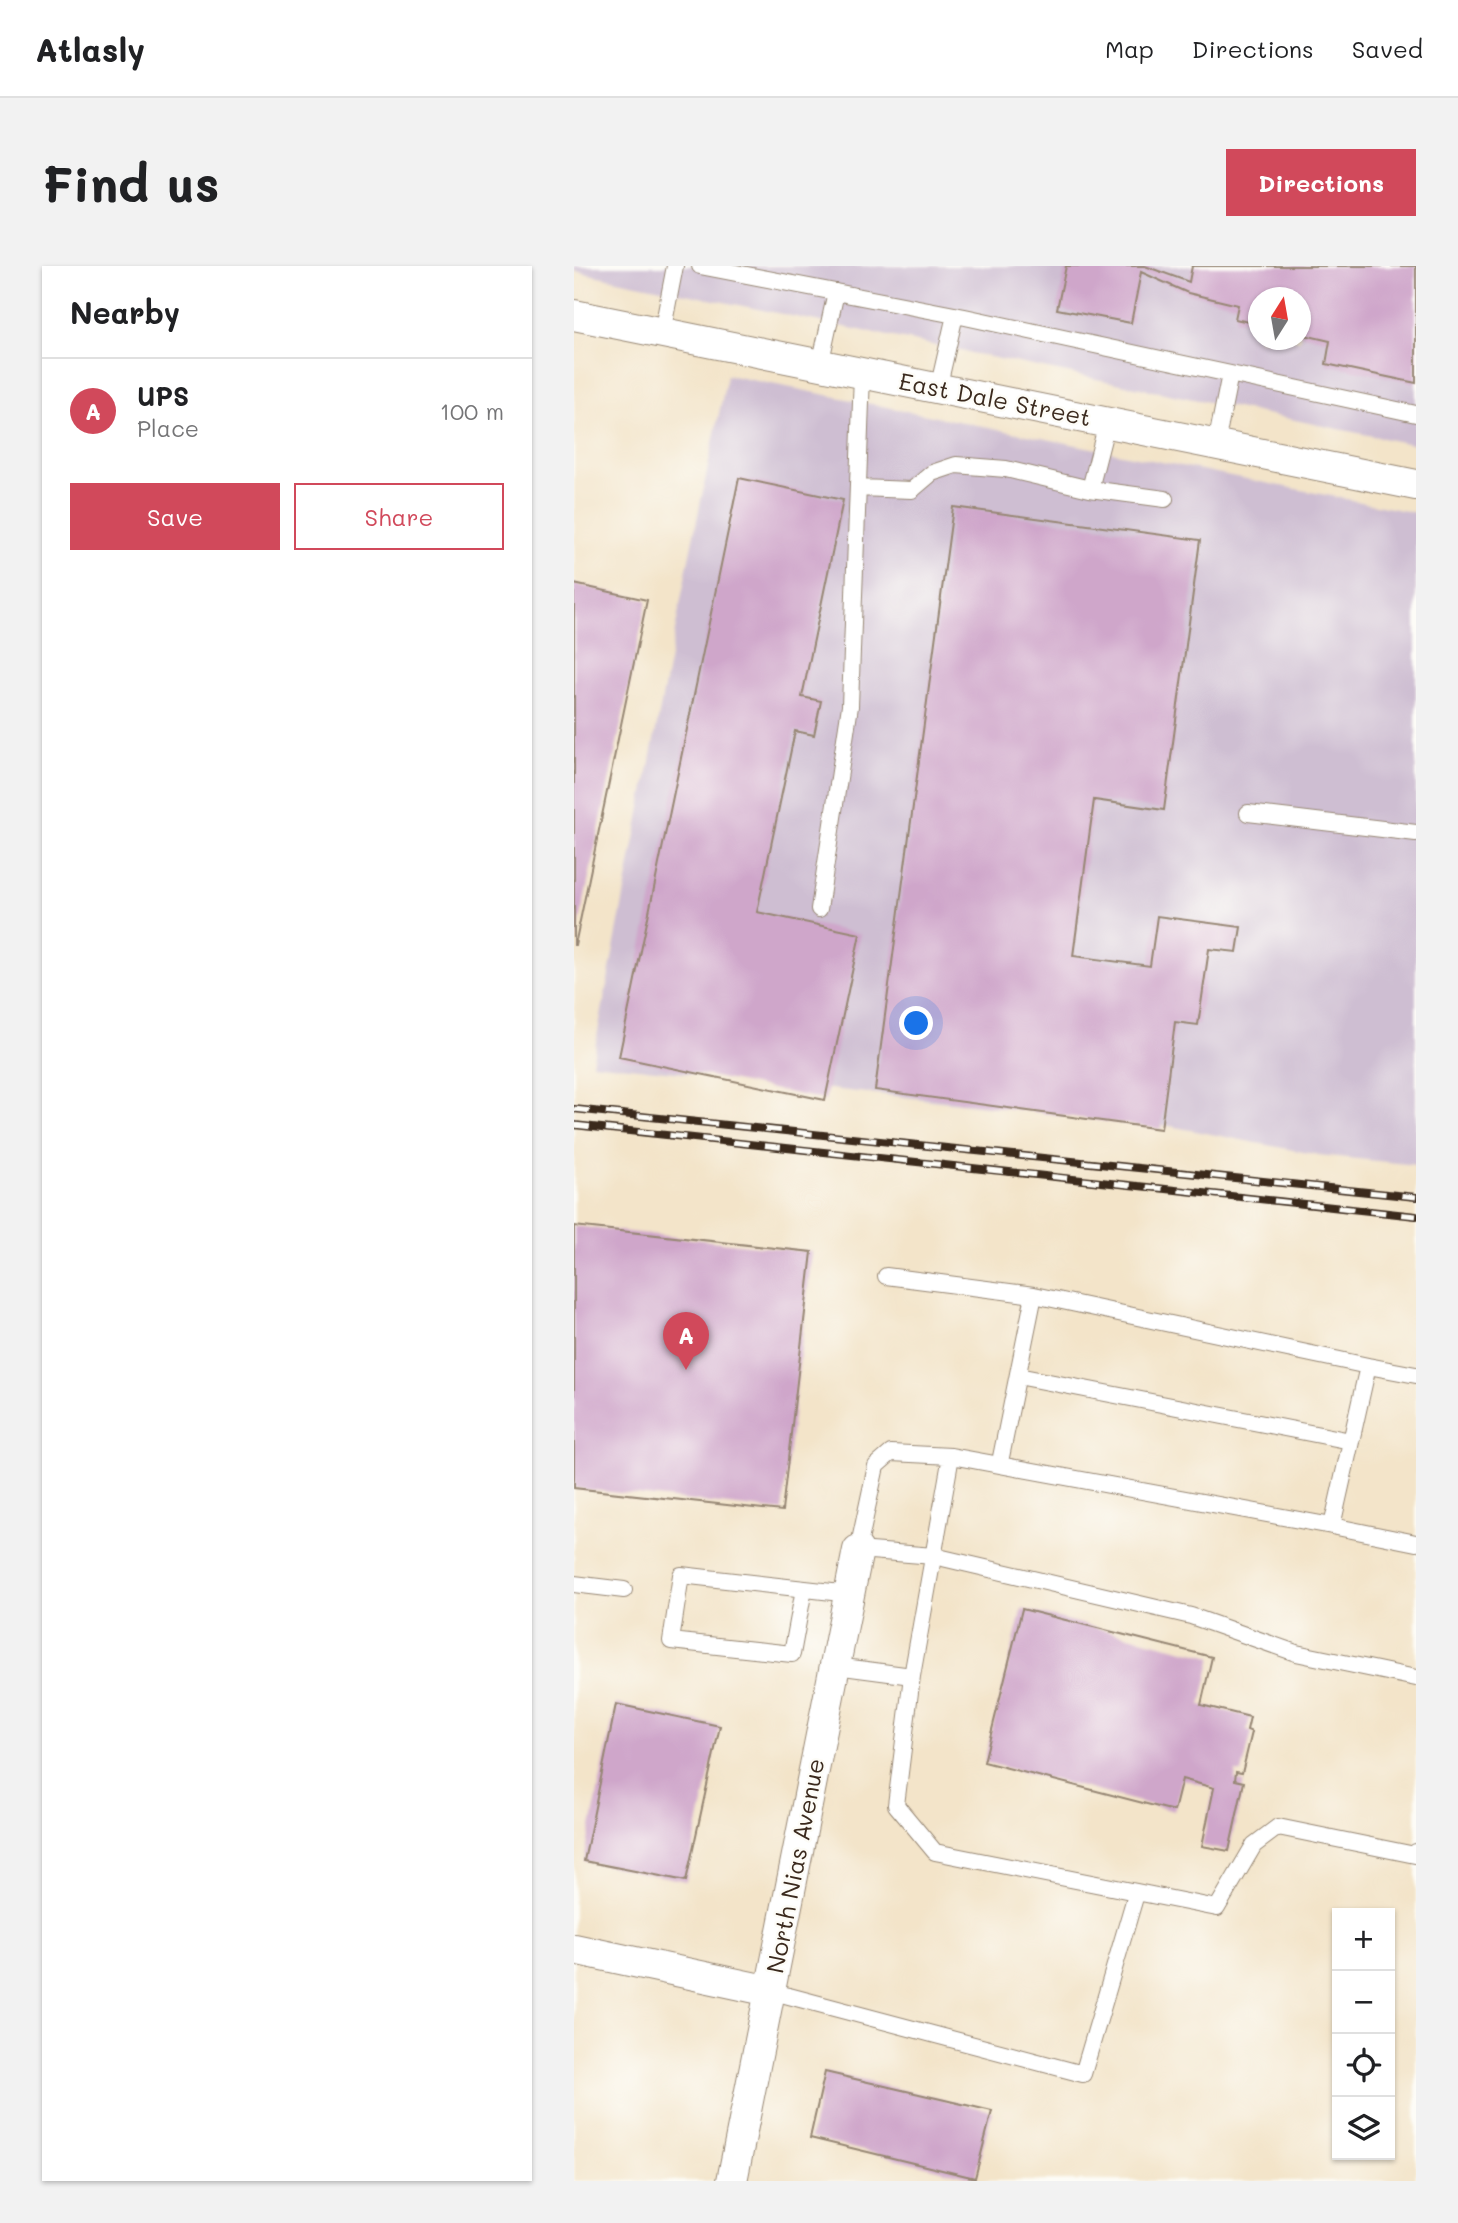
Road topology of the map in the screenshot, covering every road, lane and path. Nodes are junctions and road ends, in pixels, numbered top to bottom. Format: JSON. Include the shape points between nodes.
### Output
{"nodes":[{"id":1,"x":675,"y":266,"type":"edge"},
{"id":2,"x":700,"y":266,"type":"edge"},
{"id":3,"x":836,"y":292,"type":"junction"},
{"id":4,"x":574,"y":315,"type":"edge"},
{"id":5,"x":955,"y":315,"type":"junction"},
{"id":6,"x":662,"y":333,"type":"junction"},
{"id":7,"x":820,"y":365,"type":"junction"},
{"id":8,"x":862,"y":374,"type":"junction"},
{"id":9,"x":1230,"y":374,"type":"junction"},
{"id":10,"x":938,"y":389,"type":"junction"},
{"id":11,"x":1416,"y":414,"type":"edge"},
{"id":12,"x":1107,"y":422,"type":"junction"},
{"id":13,"x":1216,"y":444,"type":"junction"},
{"id":14,"x":1416,"y":485,"type":"edge"},
{"id":15,"x":859,"y":488,"type":"junction"},
{"id":16,"x":1090,"y":489,"type":"junction"},
{"id":17,"x":1165,"y":499,"type":"dead end"},
{"id":18,"x":1248,"y":813,"type":"dead end"},
{"id":19,"x":1416,"y":834,"type":"edge"},
{"id":20,"x":819,"y":909,"type":"dead end"},
{"id":21,"x":886,"y":1276,"type":"dead end"},
{"id":22,"x":1034,"y":1295,"type":"junction"},
{"id":23,"x":1368,"y":1366,"type":"junction"},
{"id":24,"x":1416,"y":1375,"type":"edge"},
{"id":25,"x":1018,"y":1376,"type":"junction"},
{"id":26,"x":1351,"y":1441,"type":"junction"},
{"id":27,"x":951,"y":1455,"type":"junction"},
{"id":28,"x":1000,"y":1462,"type":"junction"},
{"id":29,"x":1332,"y":1526,"type":"junction"},
{"id":30,"x":1416,"y":1541,"type":"edge"},
{"id":31,"x":858,"y":1550,"type":"junction"},
{"id":32,"x":934,"y":1556,"type":"junction"},
{"id":33,"x":574,"y":1584,"type":"edge"},
{"id":34,"x":804,"y":1589,"type":"junction"},
{"id":35,"x":624,"y":1590,"type":"dead end"},
{"id":36,"x":850,"y":1594,"type":"junction"},
{"id":37,"x":836,"y":1666,"type":"junction"},
{"id":38,"x":912,"y":1676,"type":"junction"},
{"id":39,"x":1416,"y":1678,"type":"edge"},
{"id":40,"x":1416,"y":1852,"type":"edge"},
{"id":41,"x":1136,"y":1894,"type":"junction"},
{"id":42,"x":574,"y":1949,"type":"edge"},
{"id":43,"x":771,"y":1992,"type":"junction"},
{"id":44,"x":732,"y":2181,"type":"edge"}],
"edges":[{"from":1,"to":6,"type":"lane"},
{"from":2,"to":3,"type":"lane"},
{"from":3,"to":5,"type":"lane"},
{"from":3,"to":7,"type":"lane"},
{"from":4,"to":6,"type":"street","name":"East Dale Street"},
{"from":5,"to":9,"type":"lane"},
{"from":5,"to":10,"type":"lane"},
{"from":6,"to":7,"type":"street","name":"East Dale Street"},
{"from":7,"to":8,"type":"street","name":"East Dale Street"},
{"from":8,"to":10,"type":"street","name":"East Dale Street"},
{"from":8,"to":15,"type":"lane"},
{"from":9,"to":11,"type":"lane"},
{"from":9,"to":13,"type":"lane"},
{"from":10,"to":12,"type":"street","name":"East Dale Street"},
{"from":12,"to":13,"type":"street","name":"East Dale Street"},
{"from":12,"to":16,"type":"lane"},
{"from":13,"to":14,"type":"street","name":"East Dale Street"},
{"from":15,"to":16,"type":"lane","via":[[912,490],[932,473],[956,465],[1006,469]]},
{"from":15,"to":20,"type":"lane","via":[[850,706]]},
{"from":16,"to":17,"type":"lane"},
{"from":18,"to":19,"type":"lane"},
{"from":21,"to":22,"type":"lane"},
{"from":22,"to":23,"type":"lane"},
{"from":22,"to":25,"type":"lane"},
{"from":23,"to":24,"type":"lane"},
{"from":23,"to":26,"type":"lane"},
{"from":25,"to":26,"type":"lane"},
{"from":25,"to":28,"type":"lane"},
{"from":26,"to":29,"type":"lane"},
{"from":27,"to":28,"type":"lane"},
{"from":27,"to":31,"type":"lane","via":[[891,1452],[876,1465]]},
{"from":27,"to":32,"type":"lane"},
{"from":28,"to":29,"type":"lane"},
{"from":29,"to":30,"type":"lane"},
{"from":31,"to":32,"type":"lane"},
{"from":31,"to":36,"type":"street","name":"North Nias Avenue"},
{"from":32,"to":38,"type":"lane"},
{"from":32,"to":39,"type":"lane","via":[[1191,1616],[1296,1653]]},
{"from":33,"to":35,"type":"lane"},
{"from":34,"to":34,"type":"lane","via":[[681,1575],[671,1641],[792,1654]]},
{"from":34,"to":36,"type":"lane"},
{"from":36,"to":37,"type":"street","name":"North Nias Avenue"},
{"from":37,"to":38,"type":"lane"},
{"from":37,"to":43,"type":"street","name":"North Nias Avenue"},
{"from":38,"to":41,"type":"lane","via":[[896,1805],[935,1852]]},
{"from":40,"to":41,"type":"lane","via":[[1278,1828],[1254,1845],[1217,1908]]},
{"from":41,"to":43,"type":"lane","via":[[1083,2074]]},
{"from":42,"to":43,"type":"street"},
{"from":43,"to":44,"type":"street","name":"North Nias Avenue"}]}
